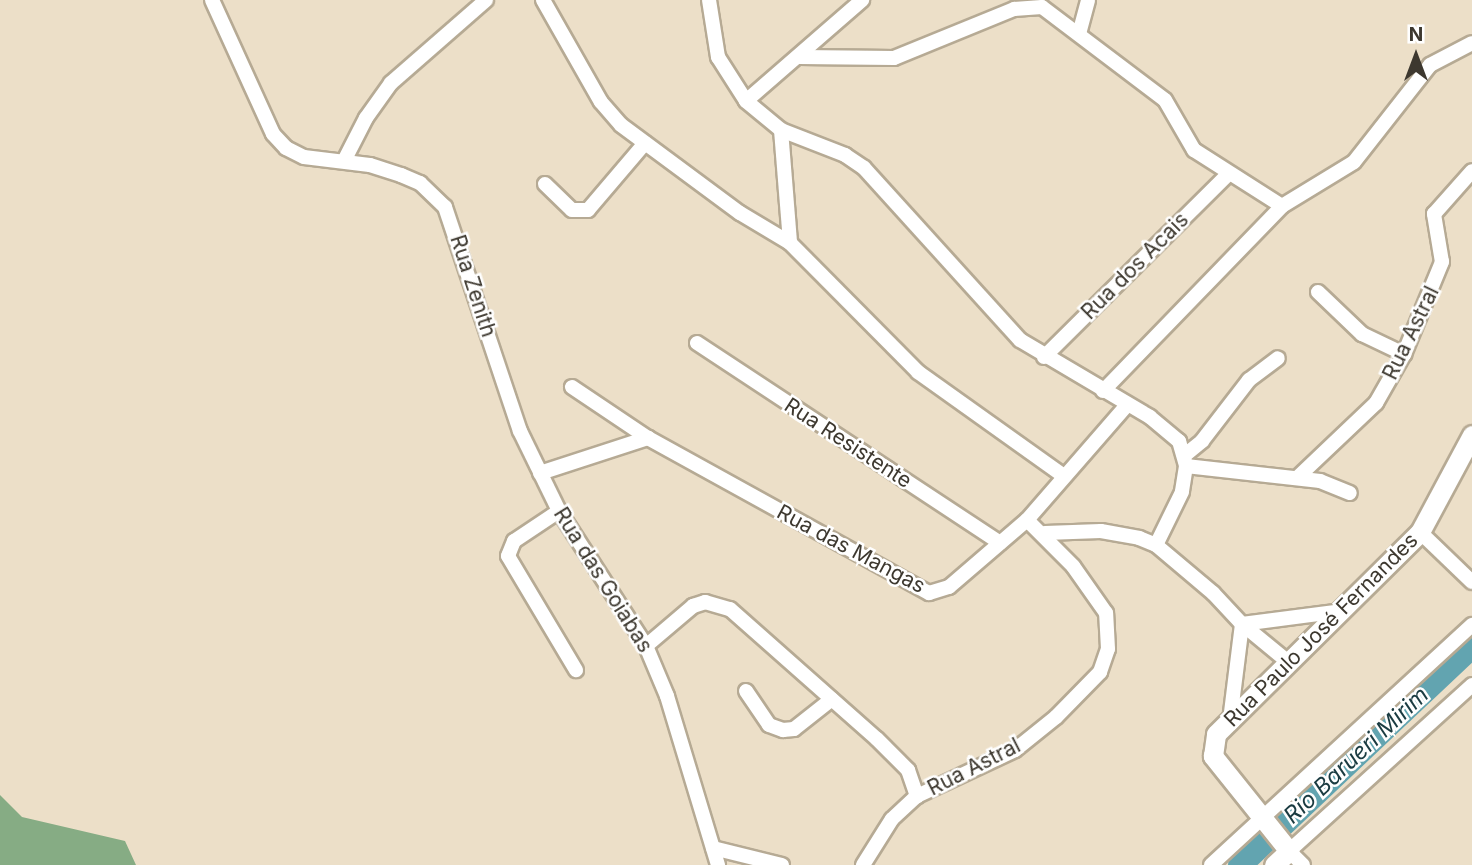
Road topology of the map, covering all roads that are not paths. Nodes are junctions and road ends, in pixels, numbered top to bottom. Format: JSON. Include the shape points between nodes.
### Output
{"nodes":[{"id":1,"x":212,"y":0,"type":"edge"},
{"id":2,"x":486,"y":0,"type":"edge"},
{"id":3,"x":543,"y":0,"type":"edge"},
{"id":4,"x":709,"y":0,"type":"edge"},
{"id":5,"x":1088,"y":0,"type":"edge"},
{"id":6,"x":856,"y":2,"type":"edge"},
{"id":7,"x":1079,"y":34,"type":"junction"},
{"id":8,"x":1472,"y":43,"type":"edge"},
{"id":9,"x":800,"y":57,"type":"junction"},
{"id":10,"x":746,"y":101,"type":"junction"},
{"id":11,"x":781,"y":130,"type":"junction"},
{"id":12,"x":645,"y":143,"type":"junction"},
{"id":13,"x":344,"y":161,"type":"junction"},
{"id":14,"x":1472,"y":171,"type":"edge"},
{"id":15,"x":1227,"y":175,"type":"junction"},
{"id":16,"x":545,"y":184,"type":"dead end"},
{"id":17,"x":1282,"y":206,"type":"junction"},
{"id":18,"x":790,"y":243,"type":"junction"},
{"id":19,"x":1318,"y":292,"type":"dead end"},
{"id":20,"x":697,"y":343,"type":"dead end"},
{"id":21,"x":1404,"y":354,"type":"junction"},
{"id":22,"x":1044,"y":357,"type":"junction"},
{"id":23,"x":1278,"y":358,"type":"dead end"},
{"id":24,"x":572,"y":387,"type":"dead end"},
{"id":25,"x":1103,"y":391,"type":"junction"},
{"id":26,"x":1126,"y":406,"type":"junction"},
{"id":27,"x":1472,"y":435,"type":"edge"},
{"id":28,"x":648,"y":438,"type":"junction"},
{"id":29,"x":1186,"y":460,"type":"junction"},
{"id":30,"x":540,"y":473,"type":"junction"},
{"id":31,"x":1064,"y":476,"type":"junction"},
{"id":32,"x":1298,"y":477,"type":"junction"},
{"id":33,"x":1350,"y":493,"type":"dead end"},
{"id":34,"x":559,"y":511,"type":"junction"},
{"id":35,"x":1027,"y":520,"type":"junction"},
{"id":36,"x":1420,"y":532,"type":"junction"},
{"id":37,"x":1045,"y":533,"type":"junction"},
{"id":38,"x":1000,"y":543,"type":"junction"},
{"id":39,"x":1156,"y":545,"type":"junction"},
{"id":40,"x":1472,"y":582,"type":"edge"},
{"id":41,"x":1335,"y":612,"type":"junction"},
{"id":42,"x":1242,"y":624,"type":"junction"},
{"id":43,"x":1472,"y":625,"type":"edge"},
{"id":44,"x":646,"y":646,"type":"junction"},
{"id":45,"x":1287,"y":662,"type":"junction"},
{"id":46,"x":576,"y":670,"type":"dead end"},
{"id":47,"x":1472,"y":685,"type":"edge"},
{"id":48,"x":746,"y":691,"type":"dead end"},
{"id":49,"x":832,"y":699,"type":"junction"},
{"id":50,"x":1230,"y":720,"type":"junction"},
{"id":51,"x":917,"y":796,"type":"junction"},
{"id":52,"x":1264,"y":822,"type":"junction"},
{"id":53,"x":713,"y":848,"type":"junction"},
{"id":54,"x":1292,"y":853,"type":"edge"},
{"id":55,"x":778,"y":864,"type":"edge"},
{"id":56,"x":718,"y":865,"type":"edge"},
{"id":57,"x":863,"y":865,"type":"edge"},
{"id":58,"x":1211,"y":865,"type":"edge"},
{"id":59,"x":1274,"y":865,"type":"edge"}],
"edges":[{"from":1,"to":13,"type":"street","name":"Rua Zenith","via":[[274,134],[286,148],[304,157]]},
{"from":2,"to":13,"type":"street","via":[[391,83]]},
{"from":3,"to":12,"type":"street","via":[[601,102]]},
{"from":4,"to":10,"type":"street","via":[[718,57]]},
{"from":5,"to":7,"type":"street"},
{"from":6,"to":9,"type":"street"},
{"from":7,"to":9,"type":"street","via":[[1042,8],[1028,6],[928,41],[894,58]]},
{"from":7,"to":15,"type":"street","via":[[1165,100],[1194,150]]},
{"from":8,"to":17,"type":"street","via":[[1430,65],[1354,162]]},
{"from":9,"to":10,"type":"street"},
{"from":10,"to":11,"type":"street"},
{"from":11,"to":18,"type":"street"},
{"from":11,"to":22,"type":"street","via":[[845,155],[864,168],[1000,323]]},
{"from":12,"to":16,"type":"street","via":[[588,209],[572,210]]},
{"from":12,"to":18,"type":"street","via":[[740,213]]},
{"from":13,"to":30,"type":"street","name":"Rua Zenith","via":[[420,183],[445,207],[509,402]]},
{"from":14,"to":21,"type":"street","name":"Rua Astral","via":[[1434,214],[1442,262]]},
{"from":15,"to":17,"type":"street"},
{"from":15,"to":22,"type":"street","name":"Rua dos Acais"},
{"from":17,"to":25,"type":"street"},
{"from":18,"to":31,"type":"street","via":[[918,372]]},
{"from":19,"to":21,"type":"street","via":[[1362,334]]},
{"from":20,"to":38,"type":"street","name":"Rua Resistente"},
{"from":21,"to":32,"type":"street","name":"Rua Astral","via":[[1376,402]]},
{"from":22,"to":25,"type":"street"},
{"from":23,"to":29,"type":"street","via":[[1249,380]]},
{"from":24,"to":28,"type":"street","name":"Rua das Mangas"},
{"from":25,"to":26,"type":"street"},
{"from":26,"to":29,"type":"street","via":[[1168,430]]},
{"from":26,"to":31,"type":"street","name":"Rua das Mangas"},
{"from":27,"to":36,"type":"main road","name":"Rua Paulo José Fernandes"},
{"from":28,"to":30,"type":"street"},
{"from":28,"to":38,"type":"street","name":"Rua das Mangas","via":[[919,590],[939,593]]},
{"from":29,"to":32,"type":"street","via":[[1230,474]]},
{"from":29,"to":39,"type":"street","via":[[1182,492]]},
{"from":30,"to":34,"type":"street","name":"Rua das Goiabas"},
{"from":31,"to":35,"type":"street","name":"Rua das Mangas"},
{"from":32,"to":33,"type":"street"},
{"from":34,"to":44,"type":"street","name":"Rua das Goiabas"},
{"from":34,"to":46,"type":"street","via":[[514,541],[508,556]]},
{"from":35,"to":37,"type":"street","name":"Rua Astral"},
{"from":35,"to":38,"type":"street","name":"Rua das Mangas"},
{"from":36,"to":40,"type":"street"},
{"from":36,"to":41,"type":"main road","name":"Rua Paulo José Fernandes"},
{"from":37,"to":39,"type":"street","via":[[1101,531]]},
{"from":37,"to":51,"type":"street","name":"Rua Astral","via":[[1106,613],[1108,649],[1100,672],[1015,750]]},
{"from":39,"to":42,"type":"street"},
{"from":41,"to":42,"type":"street"},
{"from":41,"to":45,"type":"main road","name":"Rua Paulo José Fernandes"},
{"from":42,"to":45,"type":"street"},
{"from":42,"to":50,"type":"street"},
{"from":43,"to":52,"type":"street"},
{"from":44,"to":49,"type":"street","via":[[693,606],[718,603]]},
{"from":44,"to":53,"type":"street","name":"Rua das Goiabas","via":[[667,696]]},
{"from":45,"to":50,"type":"main road","name":"Rua Paulo José Fernandes"},
{"from":47,"to":54,"type":"street"},
{"from":48,"to":49,"type":"street","via":[[769,725],[783,730],[794,729]]},
{"from":49,"to":51,"type":"street","via":[[908,770]]},
{"from":50,"to":52,"type":"main road","name":"Rua Paulo José Fernandes","via":[[1216,734],[1213,756]]},
{"from":51,"to":57,"type":"street","name":"Rua Astral","via":[[892,819]]},
{"from":52,"to":54,"type":"main road","name":"Rua Paulo José Fernandes"},
{"from":52,"to":58,"type":"street"},
{"from":53,"to":55,"type":"street"},
{"from":53,"to":56,"type":"street"},
{"from":54,"to":59,"type":"main road"}]}
